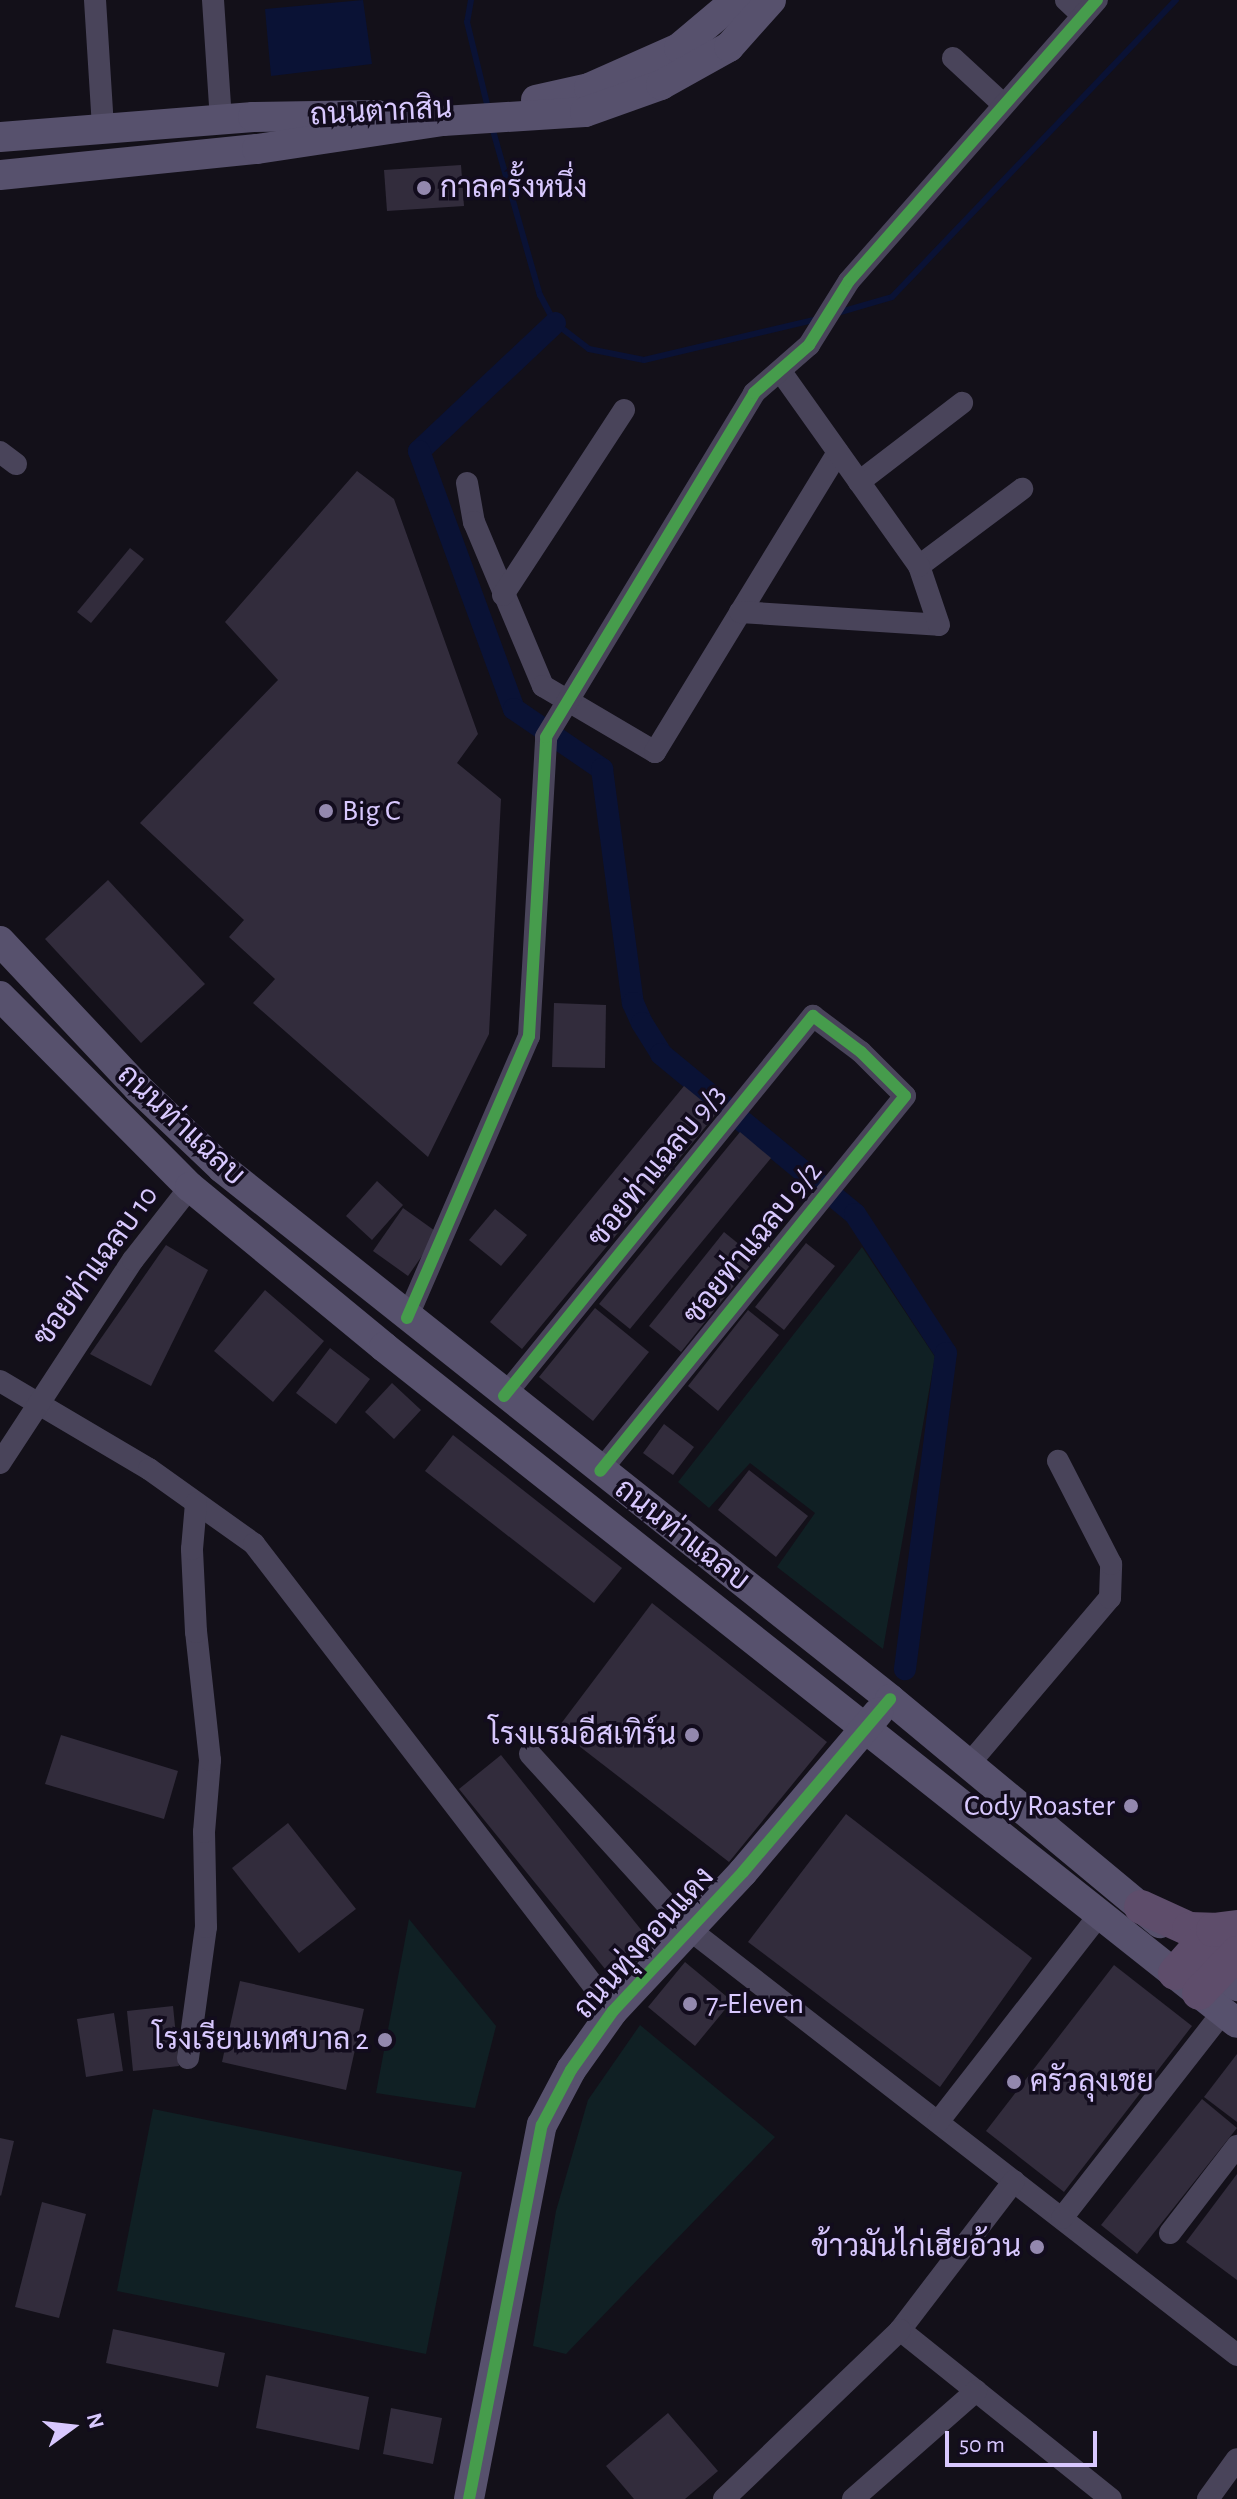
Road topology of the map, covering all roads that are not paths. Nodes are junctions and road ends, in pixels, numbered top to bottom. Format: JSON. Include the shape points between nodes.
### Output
{"nodes":[{"id":1,"x":95,"y":0,"type":"edge"},
{"id":2,"x":213,"y":0,"type":"edge"},
{"id":3,"x":736,"y":0,"type":"edge"},
{"id":4,"x":771,"y":0,"type":"edge"},
{"id":5,"x":1066,"y":0,"type":"edge"},
{"id":6,"x":1090,"y":8,"type":"edge"},
{"id":7,"x":953,"y":58,"type":"dead end"},
{"id":8,"x":1004,"y":105,"type":"junction"},
{"id":9,"x":443,"y":116,"type":"junction"},
{"id":10,"x":221,"y":119,"type":"junction"},
{"id":11,"x":103,"y":127,"type":"junction"},
{"id":12,"x":0,"y":137,"type":"edge"},
{"id":13,"x":0,"y":175,"type":"edge"},
{"id":14,"x":782,"y":373,"type":"junction"},
{"id":15,"x":962,"y":403,"type":"dead end"},
{"id":16,"x":624,"y":410,"type":"dead end"},
{"id":17,"x":838,"y":452,"type":"junction"},
{"id":18,"x":859,"y":482,"type":"junction"},
{"id":19,"x":467,"y":483,"type":"dead end"},
{"id":20,"x":1022,"y":489,"type":"dead end"},
{"id":21,"x":919,"y":566,"type":"junction"},
{"id":22,"x":503,"y":595,"type":"junction"},
{"id":23,"x":740,"y":612,"type":"junction"},
{"id":24,"x":561,"y":710,"type":"junction"},
{"id":25,"x":2,"y":947,"type":"edge"},
{"id":26,"x":0,"y":996,"type":"edge"},
{"id":27,"x":861,"y":1052,"type":"joint"},
{"id":28,"x":190,"y":1187,"type":"junction"},
{"id":29,"x":407,"y":1318,"type":"junction"},
{"id":30,"x":384,"y":1347,"type":"junction"},
{"id":31,"x":0,"y":1381,"type":"edge"},
{"id":32,"x":504,"y":1396,"type":"junction"},
{"id":33,"x":36,"y":1402,"type":"junction"},
{"id":34,"x":1058,"y":1461,"type":"dead end"},
{"id":35,"x":0,"y":1463,"type":"edge"},
{"id":36,"x":600,"y":1471,"type":"junction"},
{"id":37,"x":196,"y":1503,"type":"junction"},
{"id":38,"x":890,"y":1699,"type":"junction"},
{"id":39,"x":866,"y":1727,"type":"junction"},
{"id":40,"x":530,"y":1754,"type":"dead end"},
{"id":41,"x":969,"y":1764,"type":"junction"},
{"id":42,"x":1141,"y":1907,"type":"joint"},
{"id":43,"x":1100,"y":1914,"type":"junction"},
{"id":44,"x":689,"y":1929,"type":"junction"},
{"id":45,"x":1217,"y":1972,"type":"edge"},
{"id":46,"x":613,"y":2011,"type":"junction"},
{"id":47,"x":188,"y":2058,"type":"dead end"},
{"id":48,"x":938,"y":2122,"type":"junction"},
{"id":49,"x":1237,"y":2146,"type":"edge"},
{"id":50,"x":1014,"y":2181,"type":"junction"},
{"id":51,"x":1062,"y":2218,"type":"junction"},
{"id":52,"x":1170,"y":2233,"type":"dead end"},
{"id":53,"x":900,"y":2330,"type":"junction"},
{"id":54,"x":1237,"y":2355,"type":"edge"},
{"id":55,"x":976,"y":2391,"type":"junction"},
{"id":56,"x":1237,"y":2459,"type":"edge"},
{"id":57,"x":469,"y":2499,"type":"edge"},
{"id":58,"x":724,"y":2499,"type":"edge"},
{"id":59,"x":853,"y":2499,"type":"edge"},
{"id":60,"x":1111,"y":2499,"type":"edge"},
{"id":61,"x":1208,"y":2499,"type":"edge"}],
"edges":[{"from":1,"to":11,"type":"street"},
{"from":2,"to":10,"type":"street"},
{"from":3,"to":9,"type":"main road","name":"ถนนตากสิน","via":[[679,48],[589,88]]},
{"from":4,"to":9,"type":"main road","via":[[729,47],[661,85],[585,112]]},
{"from":5,"to":6,"type":"street"},
{"from":6,"to":8,"type":"street"},
{"from":7,"to":8,"type":"street"},
{"from":8,"to":14,"type":"street","via":[[849,281],[809,345]]},
{"from":9,"to":10,"type":"main road","name":"ถนนตากสิน"},
{"from":9,"to":13,"type":"main road","name":"ถนนตากสิน","via":[[257,149]]},
{"from":10,"to":11,"type":"main road","name":"ถนนตากสิน"},
{"from":11,"to":12,"type":"main road","name":"ถนนตากสิน"},
{"from":14,"to":17,"type":"street"},
{"from":14,"to":24,"type":"street","via":[[754,393]]},
{"from":15,"to":18,"type":"street"},
{"from":16,"to":22,"type":"street"},
{"from":17,"to":18,"type":"street"},
{"from":17,"to":23,"type":"street"},
{"from":18,"to":21,"type":"street"},
{"from":19,"to":22,"type":"street","via":[[474,522]]},
{"from":20,"to":21,"type":"street"},
{"from":21,"to":23,"type":"street","via":[[939,625]]},
{"from":22,"to":24,"type":"street","via":[[532,668]]},
{"from":23,"to":24,"type":"street","via":[[655,752]]},
{"from":24,"to":29,"type":"street","via":[[543,745],[529,1036]]},
{"from":25,"to":29,"type":"main road","name":"ถนนท่าแฉลบ","via":[[222,1168]]},
{"from":26,"to":28,"type":"main road","name":"ถนนท่าแฉลบ"},
{"from":27,"to":32,"type":"street","name":"ซอยท่าแฉลบ 9/3","via":[[813,1016]]},
{"from":27,"to":36,"type":"street","name":"ซอยท่าแฉลบ 9/2","via":[[905,1096]]},
{"from":28,"to":30,"type":"main road","name":"ถนนท่าแฉลบ"},
{"from":28,"to":33,"type":"street","name":"ซอยท่าแฉลบ 10"},
{"from":29,"to":30,"type":"main road"},
{"from":29,"to":32,"type":"main road","name":"ถนนท่าแฉลบ"},
{"from":30,"to":39,"type":"main road","name":"ถนนท่าแฉลบ"},
{"from":31,"to":33,"type":"street"},
{"from":32,"to":36,"type":"main road","name":"ถนนท่าแฉลบ"},
{"from":33,"to":35,"type":"street","name":"ซอยท่าแฉลบ 10"},
{"from":33,"to":37,"type":"street"},
{"from":34,"to":41,"type":"street","via":[[1111,1564],[1110,1598],[1102,1614]]},
{"from":36,"to":38,"type":"main road","name":"ถนนท่าแฉลบ"},
{"from":37,"to":46,"type":"street","via":[[254,1544]]},
{"from":37,"to":47,"type":"street","via":[[195,1618],[210,1760],[204,1832],[206,1927]]},
{"from":38,"to":39,"type":"main road","name":"ถนนทุ่งดอนแดง"},
{"from":38,"to":41,"type":"main road","name":"ถนนท่าแฉลบ"},
{"from":39,"to":43,"type":"main road","name":"ถนนท่าแฉลบ"},
{"from":39,"to":44,"type":"main road","name":"ถนนทุ่งดอนแดง"},
{"from":40,"to":44,"type":"street"},
{"from":41,"to":42,"type":"main road","name":"ถนนท่าแฉลบ"},
{"from":42,"to":45,"type":"main road","via":[[1189,1929]]},
{"from":43,"to":45,"type":"main road","name":"ถนนท่าแฉลบ"},
{"from":43,"to":48,"type":"street"},
{"from":44,"to":46,"type":"main road","name":"ถนนทุ่งดอนแดง"},
{"from":44,"to":48,"type":"street"},
{"from":45,"to":51,"type":"street"},
{"from":46,"to":57,"type":"main road","name":"ถนนทุ่งดอนแดง","via":[[571,2070],[542,2125]]},
{"from":48,"to":50,"type":"street"},
{"from":49,"to":52,"type":"street"},
{"from":50,"to":51,"type":"street"},
{"from":50,"to":53,"type":"street"},
{"from":51,"to":54,"type":"street"},
{"from":53,"to":55,"type":"street"},
{"from":53,"to":58,"type":"street"},
{"from":55,"to":59,"type":"street"},
{"from":55,"to":60,"type":"street"},
{"from":56,"to":61,"type":"street"}]}
